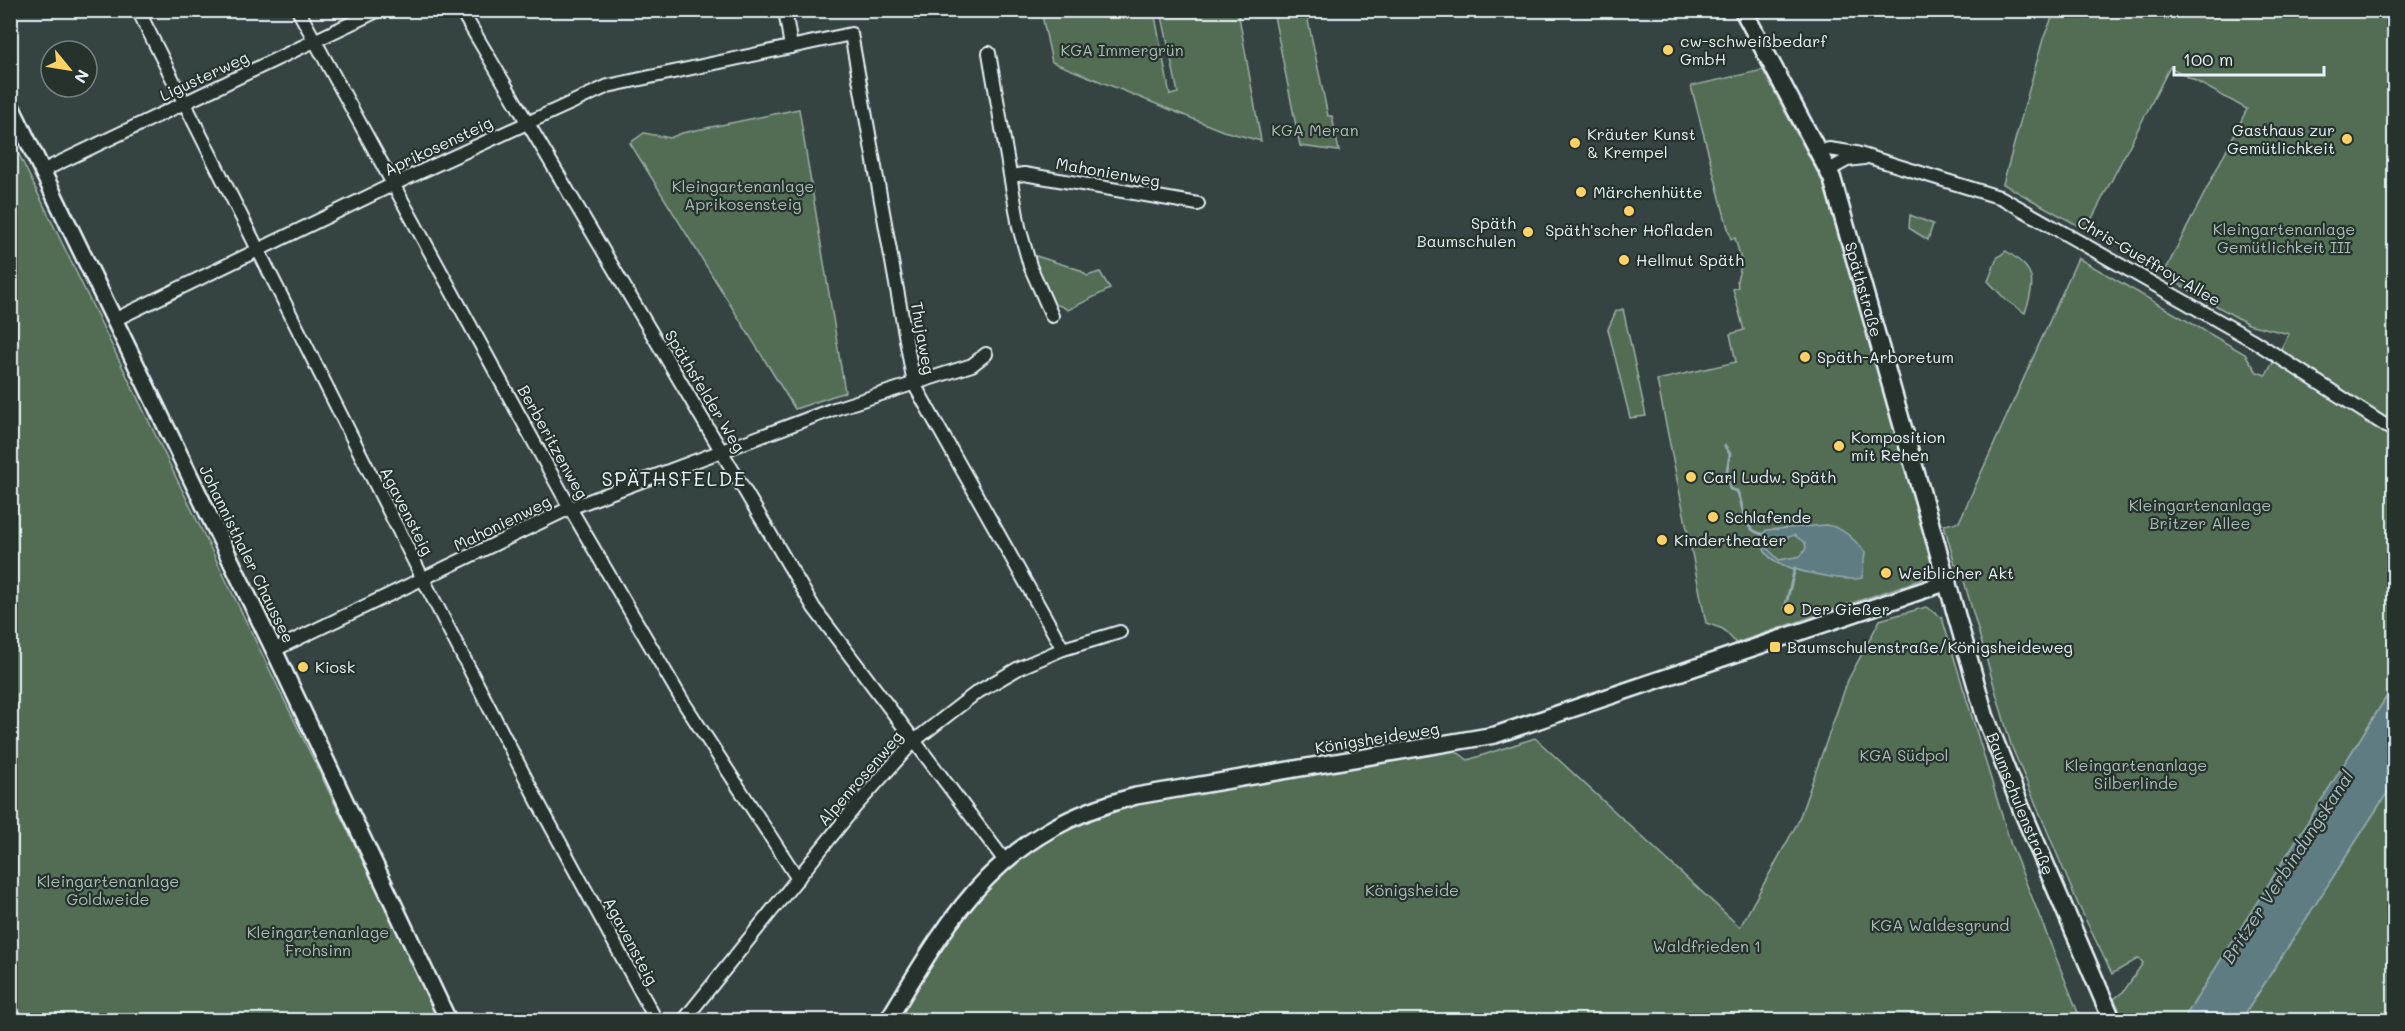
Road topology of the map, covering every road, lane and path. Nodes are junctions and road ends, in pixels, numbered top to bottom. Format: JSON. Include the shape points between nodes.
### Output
{"nodes":[{"id":1,"x":138,"y":10,"type":"edge"},
{"id":2,"x":298,"y":10,"type":"edge"},
{"id":3,"x":379,"y":10,"type":"edge"},
{"id":4,"x":461,"y":10,"type":"edge"},
{"id":5,"x":784,"y":10,"type":"edge"},
{"id":6,"x":1743,"y":10,"type":"edge"},
{"id":7,"x":851,"y":34,"type":"joint"},
{"id":8,"x":315,"y":41,"type":"junction"},
{"id":9,"x":792,"y":47,"type":"junction"},
{"id":10,"x":989,"y":53,"type":"dead end"},
{"id":11,"x":184,"y":103,"type":"junction"},
{"id":12,"x":10,"y":104,"type":"edge"},
{"id":13,"x":527,"y":123,"type":"junction"},
{"id":14,"x":1819,"y":152,"type":"junction"},
{"id":15,"x":1869,"y":158,"type":"junction"},
{"id":16,"x":1829,"y":170,"type":"junction"},
{"id":17,"x":42,"y":171,"type":"junction"},
{"id":18,"x":1011,"y":176,"type":"junction"},
{"id":19,"x":394,"y":184,"type":"junction"},
{"id":20,"x":1198,"y":204,"type":"dead end"},
{"id":21,"x":258,"y":251,"type":"junction"},
{"id":22,"x":1052,"y":316,"type":"dead end"},
{"id":23,"x":114,"y":320,"type":"junction"},
{"id":24,"x":986,"y":354,"type":"dead end"},
{"id":25,"x":914,"y":384,"type":"junction"},
{"id":26,"x":2394,"y":431,"type":"edge"},
{"id":27,"x":721,"y":450,"type":"junction"},
{"id":28,"x":570,"y":508,"type":"junction"},
{"id":29,"x":423,"y":579,"type":"junction"},
{"id":30,"x":1948,"y":582,"type":"junction"},
{"id":31,"x":1120,"y":632,"type":"dead end"},
{"id":32,"x":1063,"y":649,"type":"junction"},
{"id":33,"x":274,"y":650,"type":"junction"},
{"id":34,"x":914,"y":741,"type":"junction"},
{"id":35,"x":1005,"y":861,"type":"junction"},
{"id":36,"x":798,"y":879,"type":"junction"},
{"id":37,"x":448,"y":1020,"type":"edge"},
{"id":38,"x":656,"y":1020,"type":"edge"},
{"id":39,"x":684,"y":1020,"type":"edge"},
{"id":40,"x":888,"y":1020,"type":"edge"},
{"id":41,"x":2112,"y":1020,"type":"edge"}],
"edges":[{"from":1,"to":11,"type":"street","name":"Agavensteig"},
{"from":2,"to":8,"type":"street","name":"Berberitzenweg"},
{"from":3,"to":8,"type":"street","name":"Ligusterweg"},
{"from":4,"to":13,"type":"street","name":"Späthsfelder Weg"},
{"from":5,"to":9,"type":"street"},
{"from":6,"to":14,"type":"main road","name":"Späthstraße"},
{"from":7,"to":9,"type":"street","name":"Aprikosensteig"},
{"from":7,"to":25,"type":"street","name":"Thujaweg"},
{"from":8,"to":11,"type":"street","name":"Ligusterweg"},
{"from":8,"to":19,"type":"street","name":"Berberitzenweg"},
{"from":9,"to":13,"type":"street","name":"Aprikosensteig","via":[[608,86]]},
{"from":10,"to":18,"type":"street"},
{"from":11,"to":17,"type":"street","name":"Ligusterweg"},
{"from":11,"to":21,"type":"street","name":"Agavensteig"},
{"from":12,"to":17,"type":"street","name":"Johannisthaler Chaussee"},
{"from":13,"to":19,"type":"street","name":"Aprikosensteig"},
{"from":13,"to":27,"type":"street","name":"Späthsfelder Weg"},
{"from":14,"to":15,"type":"street","name":"Chris-Gueffroy-Allee","via":[[1829,148]]},
{"from":14,"to":16,"type":"main road","name":"Späthstraße"},
{"from":15,"to":16,"type":"street","name":"Chris-Gueffroy-Allee","via":[[1847,160]]},
{"from":15,"to":26,"type":"street","name":"Chris-Gueffroy-Allee","via":[[2002,198],[2254,341]]},
{"from":16,"to":30,"type":"main road","name":"Späthstraße"},
{"from":17,"to":23,"type":"street","name":"Johannisthaler Chaussee"},
{"from":18,"to":20,"type":"street","name":"Mahonienweg","via":[[1024,174]]},
{"from":18,"to":22,"type":"street","via":[[1027,256]]},
{"from":19,"to":21,"type":"street","name":"Aprikosensteig"},
{"from":19,"to":28,"type":"street","name":"Berberitzenweg"},
{"from":21,"to":23,"type":"street","name":"Aprikosensteig"},
{"from":21,"to":29,"type":"street","name":"Agavensteig"},
{"from":23,"to":33,"type":"street","name":"Johannisthaler Chaussee"},
{"from":24,"to":25,"type":"street","name":"Mahonienweg","via":[[972,365]]},
{"from":25,"to":27,"type":"street","name":"Mahonienweg"},
{"from":25,"to":32,"type":"street","name":"Thujaweg"},
{"from":27,"to":28,"type":"street","name":"Mahonienweg"},
{"from":27,"to":34,"type":"street","name":"Späthsfelder Weg","via":[[814,608]]},
{"from":28,"to":29,"type":"street","name":"Mahonienweg"},
{"from":28,"to":36,"type":"street","name":"Berberitzenweg","via":[[682,700]]},
{"from":29,"to":33,"type":"street","name":"Mahonienweg"},
{"from":29,"to":38,"type":"street","name":"Agavensteig"},
{"from":30,"to":35,"type":"street","name":"Königsheideweg","via":[[1495,735],[1116,801],[1055,826]]},
{"from":30,"to":41,"type":"main road","name":"Baumschulenstraße","via":[[1992,734]]},
{"from":31,"to":32,"type":"street","name":"Alpenrosenweg"},
{"from":32,"to":34,"type":"street","name":"Alpenrosenweg","via":[[976,693]]},
{"from":33,"to":37,"type":"street","name":"Johannisthaler Chaussee"},
{"from":34,"to":35,"type":"street","name":"Späthsfelder Weg"},
{"from":34,"to":36,"type":"street","name":"Alpenrosenweg"},
{"from":35,"to":40,"type":"street","name":"Königsheideweg","via":[[952,917]]},
{"from":36,"to":39,"type":"street","name":"Alpenrosenweg"}]}
